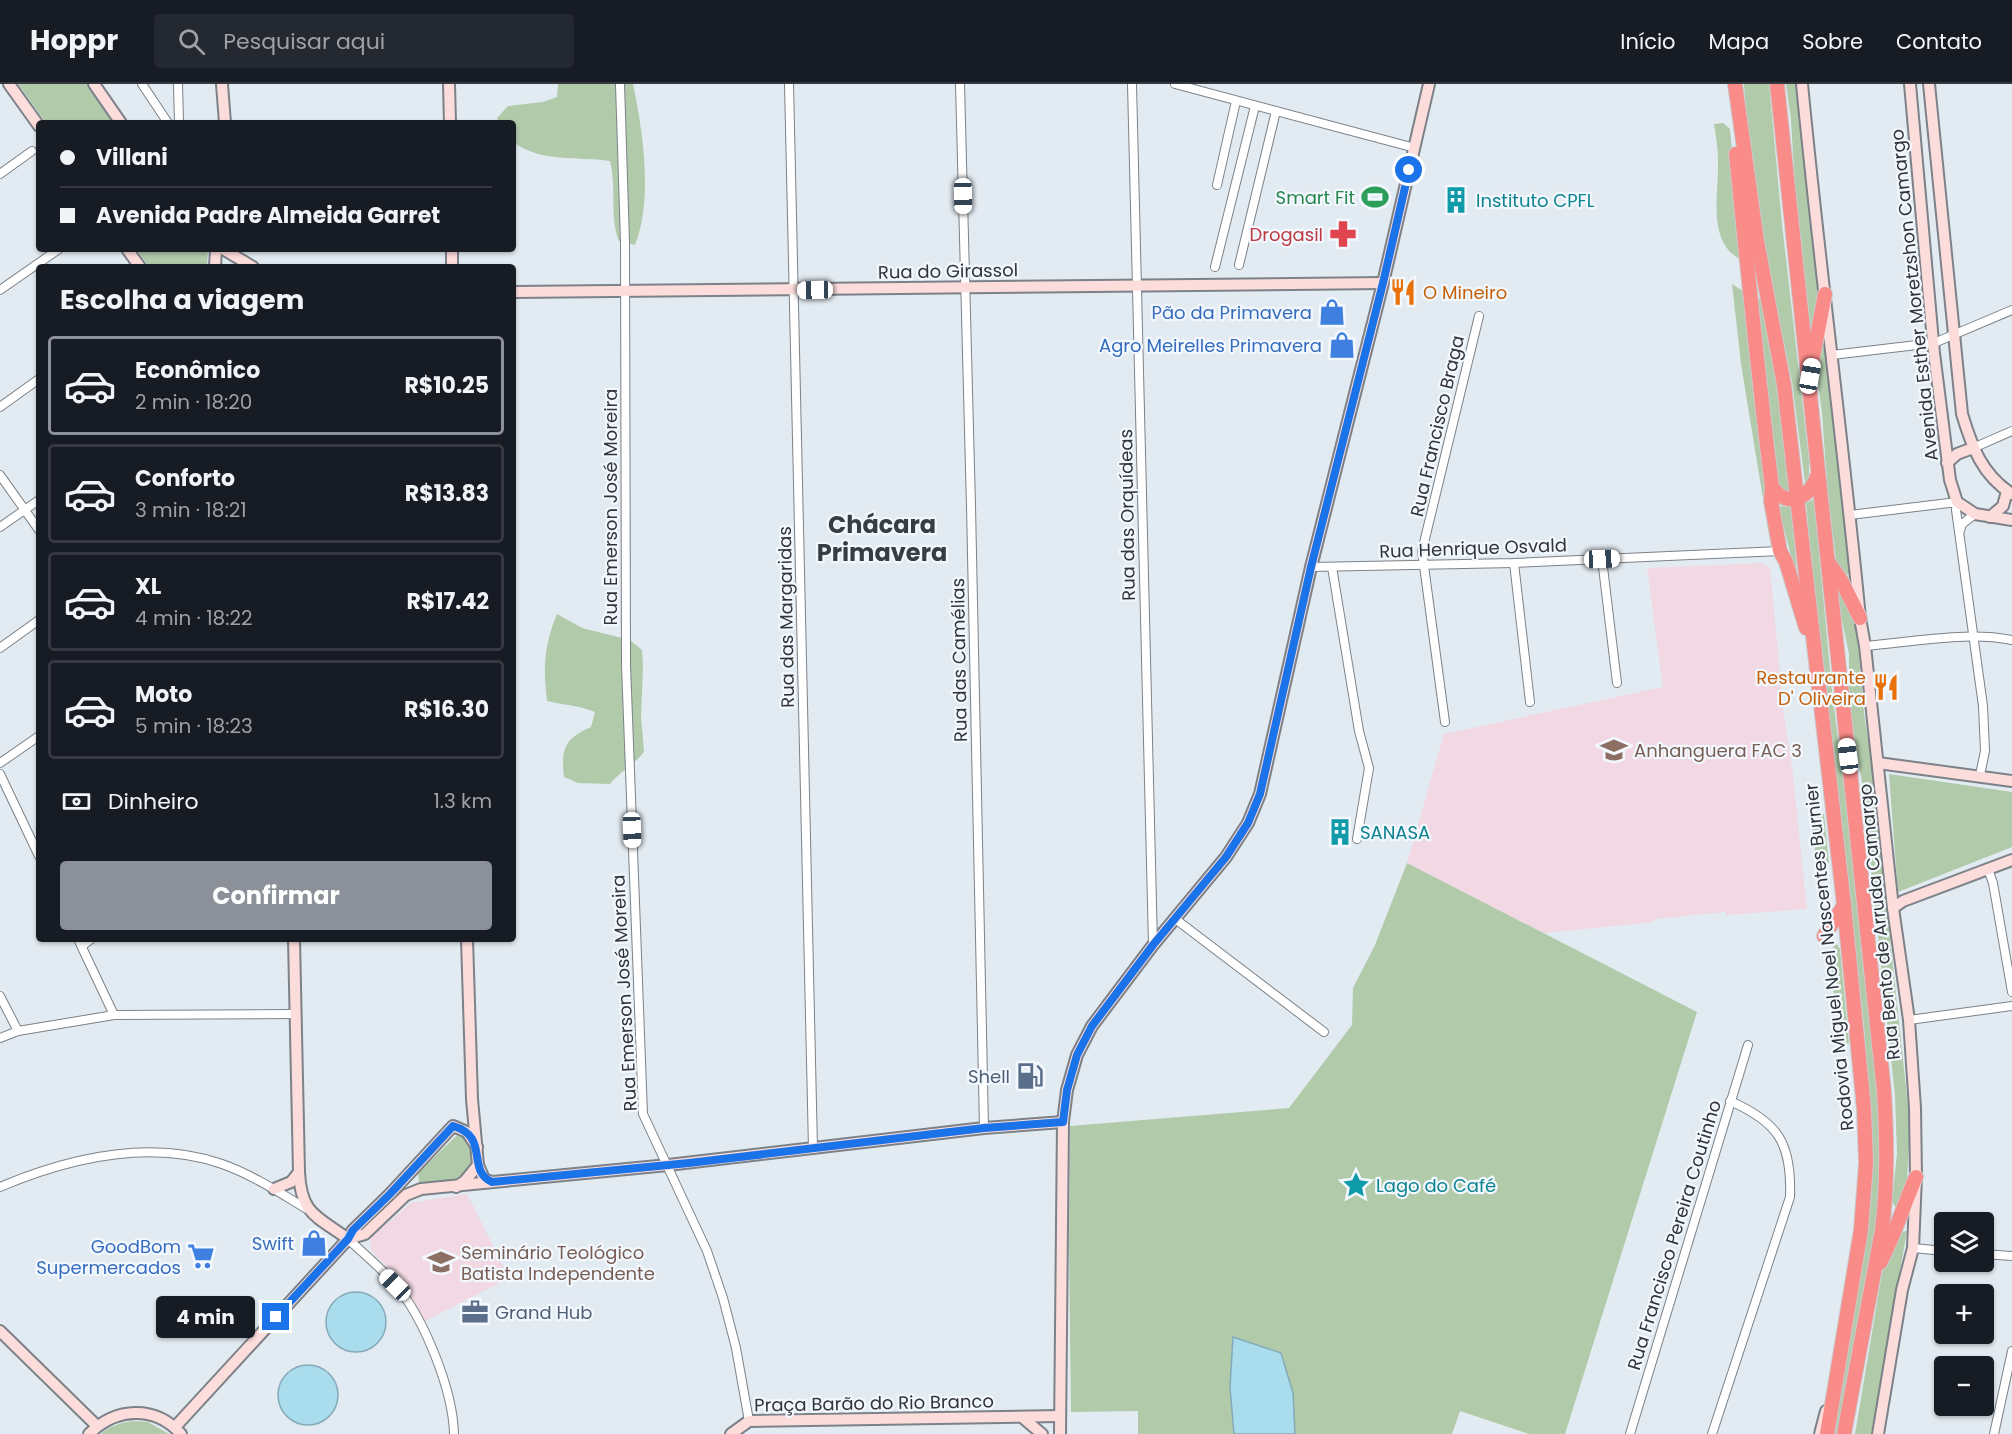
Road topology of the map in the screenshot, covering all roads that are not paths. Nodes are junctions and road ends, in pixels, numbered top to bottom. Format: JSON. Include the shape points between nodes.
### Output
{"nodes":[{"id":1,"x":9,"y":84,"type":"edge"},
{"id":2,"x":94,"y":84,"type":"edge"},
{"id":3,"x":142,"y":84,"type":"edge"},
{"id":4,"x":178,"y":84,"type":"edge"},
{"id":5,"x":222,"y":84,"type":"edge"},
{"id":6,"x":449,"y":84,"type":"edge"},
{"id":7,"x":620,"y":84,"type":"edge"},
{"id":8,"x":789,"y":84,"type":"edge"},
{"id":9,"x":960,"y":84,"type":"edge"},
{"id":10,"x":1132,"y":84,"type":"edge"},
{"id":11,"x":1175,"y":84,"type":"edge"},
{"id":12,"x":1429,"y":84,"type":"edge"},
{"id":13,"x":1735,"y":84,"type":"edge"},
{"id":14,"x":1777,"y":84,"type":"edge"},
{"id":15,"x":1803,"y":84,"type":"edge"},
{"id":16,"x":1910,"y":84,"type":"edge"},
{"id":17,"x":1929,"y":84,"type":"edge"},
{"id":18,"x":1236,"y":101,"type":"junction"},
{"id":19,"x":1255,"y":106,"type":"junction"},
{"id":20,"x":1276,"y":111,"type":"junction"},
{"id":21,"x":1739,"y":116,"type":"junction"},
{"id":22,"x":119,"y":120,"type":"edge"},
{"id":23,"x":166,"y":120,"type":"edge"},
{"id":24,"x":179,"y":120,"type":"edge"},
{"id":25,"x":225,"y":120,"type":"edge"},
{"id":26,"x":450,"y":120,"type":"edge"},
{"id":27,"x":36,"y":122,"type":"edge"},
{"id":28,"x":1415,"y":148,"type":"junction"},
{"id":29,"x":32,"y":151,"type":"dead end"},
{"id":30,"x":0,"y":174,"type":"edge"},
{"id":31,"x":1217,"y":185,"type":"dead end"},
{"id":32,"x":55,"y":252,"type":"edge"},
{"id":33,"x":228,"y":252,"type":"edge"},
{"id":34,"x":37,"y":264,"type":"edge"},
{"id":35,"x":248,"y":264,"type":"edge"},
{"id":36,"x":36,"y":265,"type":"edge"},
{"id":37,"x":1239,"y":265,"type":"dead end"},
{"id":38,"x":1215,"y":267,"type":"dead end"},
{"id":39,"x":1383,"y":283,"type":"junction"},
{"id":40,"x":1137,"y":285,"type":"junction"},
{"id":41,"x":964,"y":286,"type":"junction"},
{"id":42,"x":0,"y":290,"type":"edge"},
{"id":43,"x":794,"y":290,"type":"junction"},
{"id":44,"x":516,"y":292,"type":"edge"},
{"id":45,"x":624,"y":292,"type":"junction"},
{"id":46,"x":1825,"y":294,"type":"junction"},
{"id":47,"x":2012,"y":309,"type":"edge"},
{"id":48,"x":1479,"y":316,"type":"dead end"},
{"id":49,"x":1954,"y":334,"type":"junction"},
{"id":50,"x":1934,"y":343,"type":"junction"},
{"id":51,"x":1832,"y":355,"type":"junction"},
{"id":52,"x":1810,"y":376,"type":"junction"},
{"id":53,"x":36,"y":381,"type":"edge"},
{"id":54,"x":0,"y":407,"type":"edge"},
{"id":55,"x":2012,"y":431,"type":"edge"},
{"id":56,"x":1973,"y":448,"type":"junction"},
{"id":57,"x":1947,"y":463,"type":"junction"},
{"id":58,"x":1818,"y":472,"type":"junction"},
{"id":59,"x":0,"y":475,"type":"edge"},
{"id":60,"x":1772,"y":487,"type":"junction"},
{"id":61,"x":2010,"y":493,"type":"edge"},
{"id":62,"x":1796,"y":499,"type":"junction"},
{"id":63,"x":36,"y":502,"type":"edge"},
{"id":64,"x":1957,"y":502,"type":"junction"},
{"id":65,"x":25,"y":510,"type":"junction"},
{"id":66,"x":1850,"y":514,"type":"junction"},
{"id":67,"x":1975,"y":514,"type":"junction"},
{"id":68,"x":1990,"y":517,"type":"junction"},
{"id":69,"x":2012,"y":520,"type":"edge"},
{"id":70,"x":36,"y":526,"type":"edge"},
{"id":71,"x":0,"y":527,"type":"edge"},
{"id":72,"x":1959,"y":533,"type":"junction"},
{"id":73,"x":1780,"y":551,"type":"junction"},
{"id":74,"x":1602,"y":559,"type":"junction"},
{"id":75,"x":1827,"y":561,"type":"junction"},
{"id":76,"x":1514,"y":563,"type":"junction"},
{"id":77,"x":1424,"y":566,"type":"junction"},
{"id":78,"x":1311,"y":567,"type":"junction"},
{"id":79,"x":1332,"y":567,"type":"junction"},
{"id":80,"x":1860,"y":618,"type":"junction"},
{"id":81,"x":36,"y":622,"type":"edge"},
{"id":82,"x":1973,"y":636,"type":"junction"},
{"id":83,"x":2012,"y":640,"type":"edge"},
{"id":84,"x":1865,"y":646,"type":"junction"},
{"id":85,"x":0,"y":648,"type":"edge"},
{"id":86,"x":1813,"y":651,"type":"junction"},
{"id":87,"x":1617,"y":682,"type":"dead end"},
{"id":88,"x":1530,"y":702,"type":"dead end"},
{"id":89,"x":1445,"y":722,"type":"dead end"},
{"id":90,"x":36,"y":738,"type":"edge"},
{"id":91,"x":0,"y":763,"type":"edge"},
{"id":92,"x":1878,"y":763,"type":"junction"},
{"id":93,"x":0,"y":774,"type":"edge"},
{"id":94,"x":1980,"y":775,"type":"junction"},
{"id":95,"x":2012,"y":780,"type":"edge"},
{"id":96,"x":1357,"y":839,"type":"dead end"},
{"id":97,"x":36,"y":849,"type":"edge"},
{"id":98,"x":2012,"y":860,"type":"edge"},
{"id":99,"x":1988,"y":869,"type":"junction"},
{"id":100,"x":1844,"y":905,"type":"junction"},
{"id":101,"x":1893,"y":908,"type":"junction"},
{"id":102,"x":1174,"y":918,"type":"junction"},
{"id":103,"x":1824,"y":936,"type":"dead end"},
{"id":104,"x":80,"y":942,"type":"edge"},
{"id":105,"x":294,"y":942,"type":"edge"},
{"id":106,"x":467,"y":942,"type":"edge"},
{"id":107,"x":1153,"y":945,"type":"junction"},
{"id":108,"x":2012,"y":992,"type":"edge"},
{"id":109,"x":0,"y":996,"type":"edge"},
{"id":110,"x":2012,"y":1006,"type":"edge"},
{"id":111,"x":296,"y":1014,"type":"junction"},
{"id":112,"x":114,"y":1015,"type":"junction"},
{"id":113,"x":1909,"y":1020,"type":"junction"},
{"id":114,"x":18,"y":1031,"type":"junction"},
{"id":115,"x":1324,"y":1032,"type":"dead end"},
{"id":116,"x":0,"y":1038,"type":"edge"},
{"id":117,"x":1748,"y":1045,"type":"dead end"},
{"id":118,"x":1730,"y":1101,"type":"junction"},
{"id":119,"x":1063,"y":1122,"type":"junction"},
{"id":120,"x":984,"y":1128,"type":"junction"},
{"id":121,"x":477,"y":1147,"type":"junction"},
{"id":122,"x":813,"y":1149,"type":"junction"},
{"id":123,"x":478,"y":1165,"type":"junction"},
{"id":124,"x":668,"y":1165,"type":"junction"},
{"id":125,"x":414,"y":1167,"type":"junction"},
{"id":126,"x":299,"y":1173,"type":"junction"},
{"id":127,"x":1916,"y":1177,"type":"junction"},
{"id":128,"x":492,"y":1182,"type":"junction"},
{"id":129,"x":0,"y":1187,"type":"edge"},
{"id":130,"x":455,"y":1187,"type":"junction"},
{"id":131,"x":274,"y":1189,"type":"junction"},
{"id":132,"x":421,"y":1189,"type":"junction"},
{"id":133,"x":307,"y":1209,"type":"junction"},
{"id":134,"x":348,"y":1239,"type":"junction"},
{"id":135,"x":1913,"y":1248,"type":"junction"},
{"id":136,"x":1934,"y":1250,"type":"edge"},
{"id":137,"x":1994,"y":1255,"type":"edge"},
{"id":138,"x":2012,"y":1256,"type":"edge"},
{"id":139,"x":1873,"y":1279,"type":"junction"},
{"id":140,"x":0,"y":1331,"type":"edge"},
{"id":141,"x":2012,"y":1351,"type":"edge"},
{"id":142,"x":2011,"y":1361,"type":"edge"},
{"id":143,"x":1834,"y":1391,"type":"junction"},
{"id":144,"x":1059,"y":1416,"type":"junction"},
{"id":145,"x":1022,"y":1417,"type":"junction"},
{"id":146,"x":749,"y":1421,"type":"junction"},
{"id":147,"x":97,"y":1426,"type":"junction"},
{"id":148,"x":178,"y":1431,"type":"edge"},
{"id":149,"x":89,"y":1434,"type":"edge"},
{"id":150,"x":454,"y":1434,"type":"edge"},
{"id":151,"x":731,"y":1434,"type":"edge"},
{"id":152,"x":1042,"y":1434,"type":"edge"},
{"id":153,"x":1060,"y":1434,"type":"edge"},
{"id":154,"x":1630,"y":1434,"type":"edge"},
{"id":155,"x":1712,"y":1434,"type":"edge"},
{"id":156,"x":1820,"y":1434,"type":"edge"},
{"id":157,"x":1827,"y":1434,"type":"edge"},
{"id":158,"x":1844,"y":1434,"type":"edge"},
{"id":159,"x":1880,"y":1434,"type":"edge"},
{"id":160,"x":1994,"y":1434,"type":"edge"}],
"edges":[{"from":1,"to":27,"type":"street"},
{"from":2,"to":22,"type":"street"},
{"from":3,"to":23,"type":"street"},
{"from":4,"to":24,"type":"street"},
{"from":5,"to":25,"type":"street"},
{"from":6,"to":26,"type":"street"},
{"from":7,"to":45,"type":"street","name":"Rua Emerson José Moreira"},
{"from":8,"to":43,"type":"street","name":"Rua das Margaridas"},
{"from":9,"to":41,"type":"street","name":"Rua das Camélias"},
{"from":10,"to":40,"type":"street","name":"Rua das Orquídeas"},
{"from":11,"to":18,"type":"street"},
{"from":12,"to":28,"type":"street"},
{"from":13,"to":21,"type":"highway","name":"Rodovia Miguel Noel Nascentes Burnier"},
{"from":14,"to":52,"type":"highway"},
{"from":15,"to":46,"type":"street","name":"Rua Bento de Arruda Camargo"},
{"from":16,"to":50,"type":"street","name":"Avenida Esther Moretzshon Camargo"},
{"from":17,"to":49,"type":"street","name":"Avenida Esther Moretzshon Camargo"},
{"from":18,"to":19,"type":"street"},
{"from":18,"to":31,"type":"street"},
{"from":19,"to":20,"type":"street"},
{"from":19,"to":38,"type":"street"},
{"from":20,"to":28,"type":"street"},
{"from":20,"to":37,"type":"street"},
{"from":21,"to":60,"type":"highway","via":[[1732,123]]},
{"from":21,"to":62,"type":"highway","name":"Rodovia Miguel Noel Nascentes Burnier","via":[[1784,385]]},
{"from":28,"to":39,"type":"street"},
{"from":29,"to":30,"type":"street"},
{"from":32,"to":34,"type":"street"},
{"from":33,"to":35,"type":"street"},
{"from":36,"to":42,"type":"street"},
{"from":39,"to":40,"type":"street","name":"Rua do Girassol"},
{"from":39,"to":78,"type":"street"},
{"from":40,"to":41,"type":"street","name":"Rua do Girassol"},
{"from":40,"to":107,"type":"street","name":"Rua das Orquídeas"},
{"from":41,"to":43,"type":"street","name":"Rua do Girassol"},
{"from":41,"to":120,"type":"street","name":"Rua das Camélias"},
{"from":43,"to":45,"type":"street","name":"Rua do Girassol"},
{"from":43,"to":122,"type":"street","name":"Rua das Margaridas"},
{"from":44,"to":45,"type":"street","name":"Rua do Girassol"},
{"from":45,"to":124,"type":"street","name":"Rua Emerson José Moreira","via":[[626,665],[642,1114]]},
{"from":46,"to":51,"type":"street","name":"Rua Bento de Arruda Camargo"},
{"from":46,"to":52,"type":"highway"},
{"from":47,"to":49,"type":"street"},
{"from":48,"to":77,"type":"street","name":"Rua Francisco Braga","via":[[1422,551]]},
{"from":49,"to":50,"type":"street"},
{"from":49,"to":56,"type":"street","name":"Avenida Esther Moretzshon Camargo","via":[[1962,414]]},
{"from":50,"to":51,"type":"street"},
{"from":50,"to":57,"type":"street","name":"Avenida Esther Moretzshon Camargo"},
{"from":51,"to":66,"type":"street","name":"Rua Bento de Arruda Camargo"},
{"from":52,"to":58,"type":"highway"},
{"from":53,"to":54,"type":"street"},
{"from":55,"to":56,"type":"street"},
{"from":56,"to":57,"type":"street"},
{"from":56,"to":61,"type":"street","name":"Avenida Esther Moretzshon Camargo","via":[[1999,485]]},
{"from":57,"to":64,"type":"street","name":"Avenida Esther Moretzshon Camargo"},
{"from":58,"to":62,"type":"highway","via":[[1814,486]]},
{"from":58,"to":75,"type":"highway"},
{"from":59,"to":65,"type":"street"},
{"from":60,"to":62,"type":"highway","via":[[1778,495]]},
{"from":60,"to":73,"type":"highway"},
{"from":61,"to":68,"type":"street"},
{"from":62,"to":86,"type":"highway","name":"Rodovia Miguel Noel Nascentes Burnier"},
{"from":63,"to":65,"type":"street"},
{"from":64,"to":66,"type":"street"},
{"from":64,"to":67,"type":"street"},
{"from":64,"to":72,"type":"street"},
{"from":65,"to":70,"type":"street"},
{"from":65,"to":71,"type":"street"},
{"from":66,"to":80,"type":"street","name":"Rua Bento de Arruda Camargo"},
{"from":67,"to":68,"type":"street"},
{"from":67,"to":72,"type":"street","via":[[1962,524]]},
{"from":68,"to":69,"type":"street"},
{"from":72,"to":82,"type":"street"},
{"from":73,"to":74,"type":"street","name":"Rua Henrique Osvald"},
{"from":73,"to":86,"type":"highway"},
{"from":74,"to":76,"type":"street","name":"Rua Henrique Osvald"},
{"from":74,"to":87,"type":"street"},
{"from":75,"to":80,"type":"highway"},
{"from":75,"to":139,"type":"highway","via":[[1887,1137],[1886,1199]]},
{"from":76,"to":77,"type":"street","name":"Rua Henrique Osvald"},
{"from":76,"to":88,"type":"street"},
{"from":77,"to":79,"type":"street","name":"Rua Henrique Osvald"},
{"from":77,"to":89,"type":"street","name":"Rua Francisco Braga"},
{"from":78,"to":79,"type":"street","name":"Rua Henrique Osvald"},
{"from":78,"to":102,"type":"street","via":[[1260,794],[1248,823],[1226,857]]},
{"from":79,"to":96,"type":"street","via":[[1359,731],[1369,768]]},
{"from":80,"to":84,"type":"street","name":"Rua Bento de Arruda Camargo"},
{"from":81,"to":85,"type":"street"},
{"from":82,"to":83,"type":"street"},
{"from":82,"to":84,"type":"street"},
{"from":82,"to":94,"type":"street","via":[[1983,706],[1985,751]]},
{"from":84,"to":92,"type":"street","name":"Rua Bento de Arruda Camargo"},
{"from":86,"to":100,"type":"highway","name":"Rodovia Miguel Noel Nascentes Burnier"},
{"from":90,"to":91,"type":"street"},
{"from":92,"to":94,"type":"street"},
{"from":92,"to":101,"type":"street","name":"Rua Bento de Arruda Camargo"},
{"from":93,"to":97,"type":"street"},
{"from":94,"to":95,"type":"street"},
{"from":98,"to":99,"type":"street"},
{"from":99,"to":101,"type":"street"},
{"from":99,"to":108,"type":"street","via":[[1994,883]]},
{"from":100,"to":103,"type":"highway"},
{"from":100,"to":143,"type":"highway","name":"Rodovia Miguel Noel Nascentes Burnier","via":[[1866,1163],[1861,1230]]},
{"from":101,"to":113,"type":"street","name":"Rua Bento de Arruda Camargo"},
{"from":102,"to":107,"type":"street"},
{"from":102,"to":115,"type":"street"},
{"from":104,"to":112,"type":"street"},
{"from":105,"to":111,"type":"street"},
{"from":106,"to":121,"type":"street"},
{"from":107,"to":119,"type":"street","via":[[1092,1026],[1077,1055]]},
{"from":109,"to":114,"type":"street"},
{"from":110,"to":113,"type":"street"},
{"from":111,"to":112,"type":"street"},
{"from":111,"to":126,"type":"street"},
{"from":112,"to":114,"type":"street"},
{"from":113,"to":127,"type":"street","name":"Rua Bento de Arruda Camargo"},
{"from":114,"to":116,"type":"street"},
{"from":117,"to":118,"type":"street","name":"Rua Francisco Pereira Coutinho"},
{"from":118,"to":154,"type":"street","name":"Rua Francisco Pereira Coutinho"},
{"from":118,"to":155,"type":"street","via":[[1762,1117],[1775,1129],[1787,1159],[1790,1197]]},
{"from":119,"to":120,"type":"street"},
{"from":119,"to":144,"type":"street"},
{"from":120,"to":122,"type":"street"},
{"from":121,"to":123,"type":"street"},
{"from":121,"to":125,"type":"street","via":[[466,1132],[453,1126]]},
{"from":122,"to":124,"type":"street"},
{"from":123,"to":128,"type":"street","via":[[484,1179]]},
{"from":123,"to":130,"type":"street"},
{"from":124,"to":128,"type":"street"},
{"from":124,"to":146,"type":"street","name":"Rua Emerson José Moreira","via":[[707,1251],[723,1298]]},
{"from":125,"to":132,"type":"street","via":[[415,1181]]},
{"from":125,"to":134,"type":"street"},
{"from":126,"to":131,"type":"street","via":[[291,1182]]},
{"from":126,"to":133,"type":"street"},
{"from":127,"to":135,"type":"street","name":"Rua Bento de Arruda Camargo"},
{"from":127,"to":139,"type":"highway"},
{"from":128,"to":130,"type":"street"},
{"from":129,"to":131,"type":"street","via":[[48,1169],[113,1154],[146,1152],[221,1164]]},
{"from":130,"to":132,"type":"street"},
{"from":131,"to":133,"type":"street"},
{"from":132,"to":134,"type":"street","via":[[406,1195],[365,1234]]},
{"from":133,"to":134,"type":"street"},
{"from":134,"to":148,"type":"street"},
{"from":134,"to":150,"type":"street","via":[[395,1285],[418,1317],[447,1393]]},
{"from":135,"to":136,"type":"street"},
{"from":135,"to":159,"type":"street","name":"Rua Bento de Arruda Camargo","via":[[1902,1290]]},
{"from":137,"to":138,"type":"street"},
{"from":139,"to":158,"type":"highway"},
{"from":140,"to":147,"type":"street"},
{"from":141,"to":142,"type":"street"},
{"from":142,"to":160,"type":"street"},
{"from":143,"to":156,"type":"street"},
{"from":143,"to":157,"type":"highway","name":"Rodovia Miguel Noel Nascentes Burnier"},
{"from":144,"to":145,"type":"street","name":"Praça Barão do Rio Branco"},
{"from":144,"to":153,"type":"street"},
{"from":145,"to":146,"type":"street","name":"Praça Barão do Rio Branco"},
{"from":145,"to":152,"type":"street"},
{"from":146,"to":151,"type":"street","name":"Praça Barão do Rio Branco"},
{"from":147,"to":148,"type":"street","via":[[109,1418],[136,1412],[163,1419]]},
{"from":147,"to":149,"type":"street"}]}
